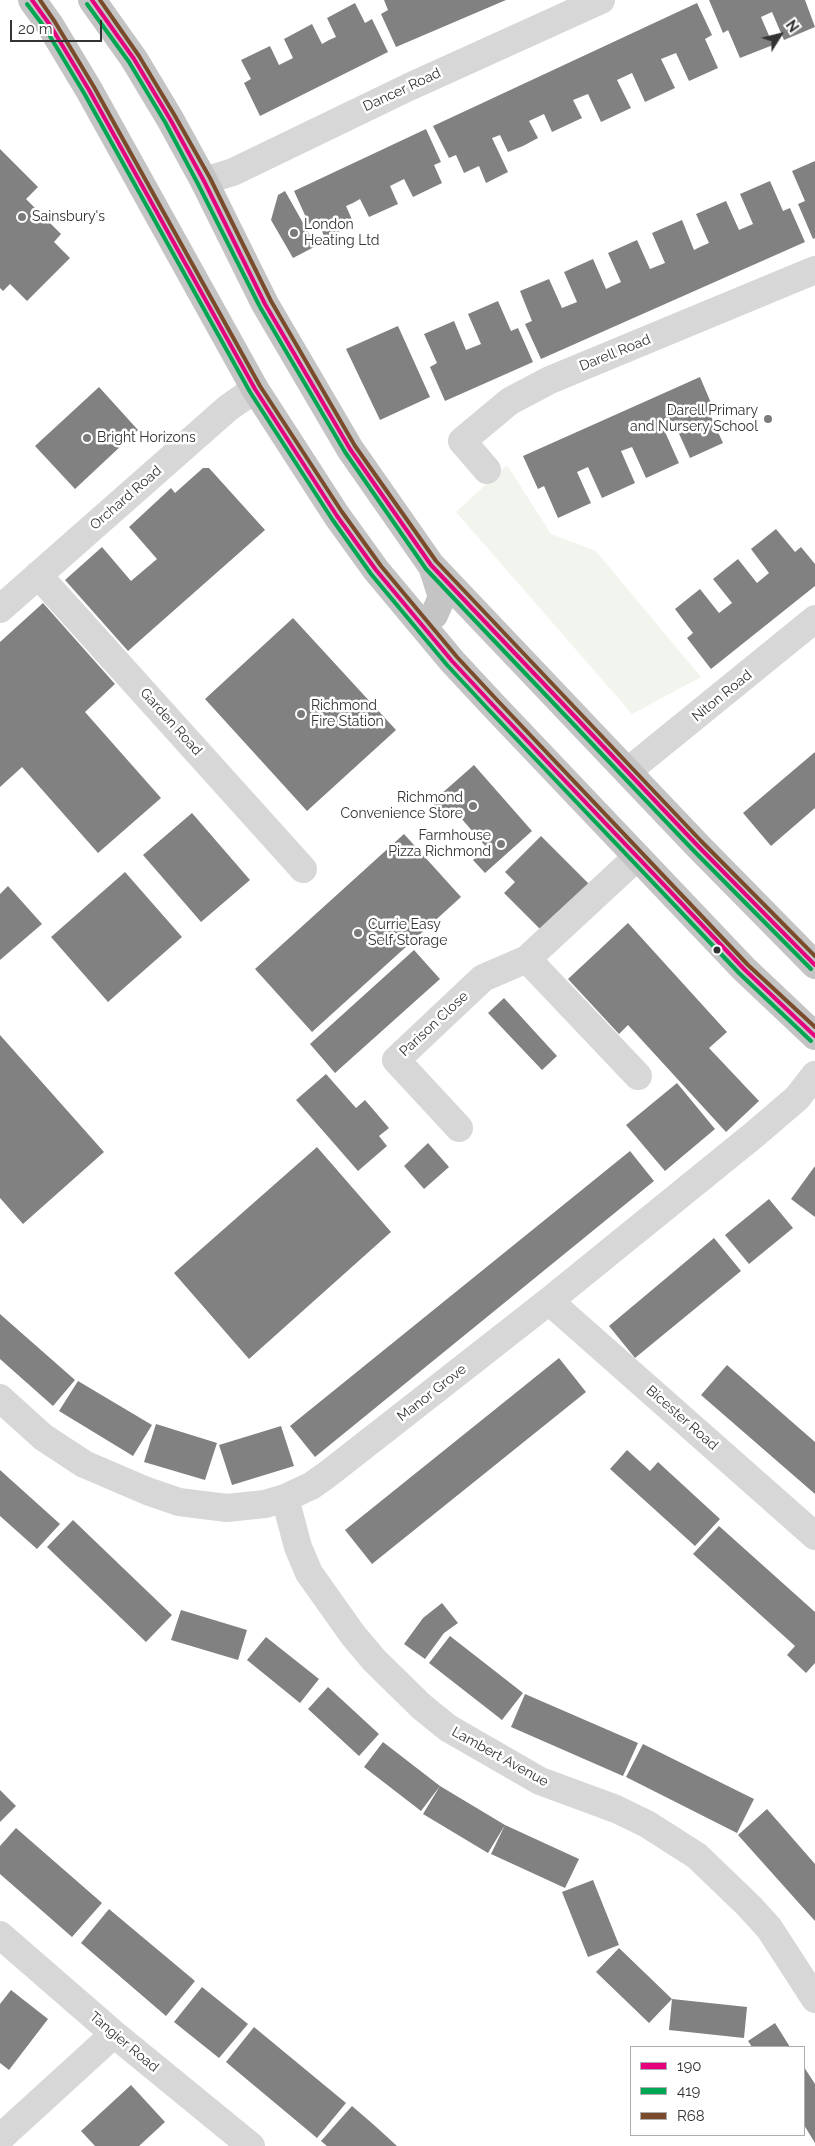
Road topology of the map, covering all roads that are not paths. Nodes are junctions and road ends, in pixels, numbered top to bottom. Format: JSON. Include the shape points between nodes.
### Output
{"nodes":[{"id":1,"x":32,"y":0,"type":"edge"},
{"id":2,"x":92,"y":0,"type":"edge"},
{"id":3,"x":601,"y":0,"type":"edge"},
{"id":4,"x":204,"y":181,"type":"junction"},
{"id":5,"x":815,"y":270,"type":"edge"},
{"id":6,"x":255,"y":389,"type":"junction"},
{"id":7,"x":487,"y":470,"type":"dead end"},
{"id":8,"x":431,"y":565,"type":"junction"},
{"id":9,"x":38,"y":575,"type":"junction"},
{"id":10,"x":0,"y":609,"type":"edge"},
{"id":11,"x":815,"y":619,"type":"edge"},
{"id":12,"x":422,"y":625,"type":"junction"},
{"id":13,"x":628,"y":771,"type":"junction"},
{"id":14,"x":637,"y":857,"type":"junction"},
{"id":15,"x":303,"y":869,"type":"dead end"},
{"id":16,"x":527,"y":959,"type":"junction"},
{"id":17,"x":815,"y":965,"type":"edge"},
{"id":18,"x":815,"y":1036,"type":"edge"},
{"id":19,"x":815,"y":1075,"type":"edge"},
{"id":20,"x":638,"y":1076,"type":"dead end"},
{"id":21,"x":459,"y":1128,"type":"dead end"},
{"id":22,"x":549,"y":1301,"type":"junction"},
{"id":23,"x":0,"y":1398,"type":"edge"},
{"id":24,"x":285,"y":1498,"type":"junction"},
{"id":25,"x":815,"y":1536,"type":"edge"},
{"id":26,"x":0,"y":1934,"type":"edge"},
{"id":27,"x":815,"y":1999,"type":"edge"},
{"id":28,"x":114,"y":2034,"type":"junction"},
{"id":29,"x":0,"y":2138,"type":"edge"},
{"id":30,"x":251,"y":2146,"type":"edge"}],
"edges":[{"from":1,"to":6,"type":"highway","via":[[89,90]]},
{"from":2,"to":4,"type":"highway","via":[[134,59]]},
{"from":3,"to":4,"type":"street","name":"Dancer Road","via":[[233,172]]},
{"from":4,"to":8,"type":"highway","via":[[265,304],[350,449]]},
{"from":5,"to":7,"type":"street","name":"Darell Road","via":[[550,380],[510,401],[462,441]]},
{"from":6,"to":9,"type":"street","name":"Orchard Road","via":[[228,408]]},
{"from":6,"to":12,"type":"highway","via":[[337,516]]},
{"from":8,"to":12,"type":"highway","via":[[442,597],[434,615]]},
{"from":8,"to":13,"type":"highway"},
{"from":9,"to":10,"type":"street","name":"Orchard Road"},
{"from":9,"to":15,"type":"street","name":"Garden Road"},
{"from":11,"to":13,"type":"street","name":"Niton Road"},
{"from":12,"to":14,"type":"highway"},
{"from":13,"to":17,"type":"highway"},
{"from":14,"to":16,"type":"street","name":"Parison Close"},
{"from":14,"to":18,"type":"highway","via":[[744,969]]},
{"from":16,"to":20,"type":"street"},
{"from":16,"to":21,"type":"street","name":"Parison Close","via":[[483,978],[396,1060]]},
{"from":19,"to":22,"type":"street","name":"Manor Grove","via":[[797,1098],[769,1122]]},
{"from":22,"to":24,"type":"street","name":"Manor Grove","via":[[328,1474]]},
{"from":22,"to":25,"type":"street","name":"Bicester Road"},
{"from":23,"to":24,"type":"street","name":"Manor Grove","via":[[43,1437],[84,1464],[178,1502],[227,1508],[265,1504]]},
{"from":24,"to":27,"type":"street","name":"Lambert Avenue","via":[[298,1547],[309,1573],[374,1660],[422,1707],[448,1728],[540,1781],[624,1813],[697,1856],[768,1928]]},
{"from":26,"to":28,"type":"street","name":"Tangier Road"},
{"from":28,"to":29,"type":"street"},
{"from":28,"to":30,"type":"street","name":"Tangier Road"}]}
